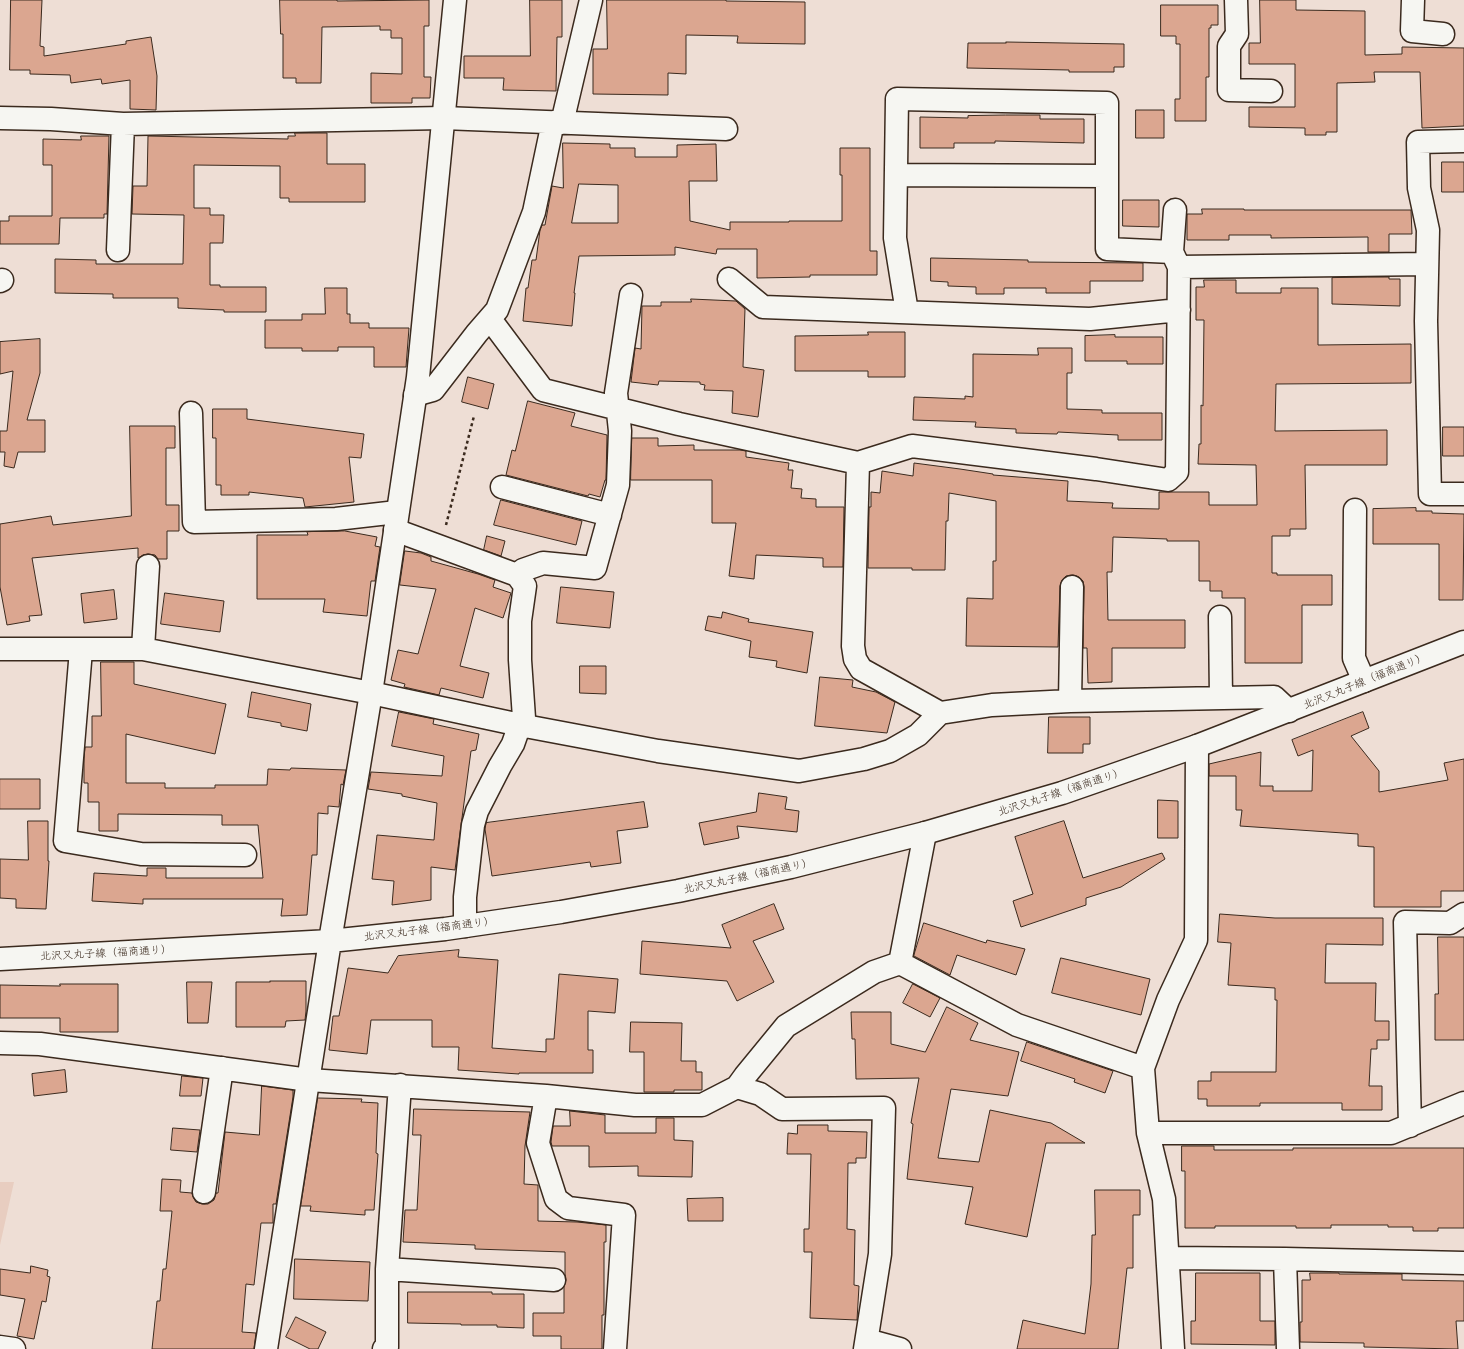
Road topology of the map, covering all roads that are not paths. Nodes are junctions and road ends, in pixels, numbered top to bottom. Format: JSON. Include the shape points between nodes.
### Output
{"nodes":[{"id":1,"x":455,"y":0,"type":"edge"},
{"id":2,"x":591,"y":0,"type":"edge"},
{"id":3,"x":1236,"y":0,"type":"edge"},
{"id":4,"x":1413,"y":0,"type":"edge"},
{"id":5,"x":1443,"y":34,"type":"dead end"},
{"id":6,"x":1270,"y":91,"type":"dead end"},
{"id":7,"x":0,"y":118,"type":"edge"},
{"id":8,"x":443,"y":118,"type":"junction"},
{"id":9,"x":557,"y":122,"type":"junction"},
{"id":10,"x":123,"y":124,"type":"junction"},
{"id":11,"x":726,"y":129,"type":"dead end"},
{"id":12,"x":1464,"y":141,"type":"edge"},
{"id":13,"x":896,"y":175,"type":"junction"},
{"id":14,"x":1107,"y":176,"type":"junction"},
{"id":15,"x":1175,"y":210,"type":"dead end"},
{"id":16,"x":118,"y":250,"type":"dead end"},
{"id":17,"x":1176,"y":259,"type":"junction"},
{"id":18,"x":1427,"y":264,"type":"junction"},
{"id":19,"x":729,"y":279,"type":"dead end"},
{"id":20,"x":631,"y":295,"type":"dead end"},
{"id":21,"x":1179,"y":310,"type":"junction"},
{"id":22,"x":907,"y":312,"type":"junction"},
{"id":23,"x":490,"y":319,"type":"junction"},
{"id":24,"x":415,"y":395,"type":"junction"},
{"id":25,"x":617,"y":409,"type":"junction"},
{"id":26,"x":191,"y":412,"type":"dead end"},
{"id":27,"x":858,"y":464,"type":"junction"},
{"id":28,"x":502,"y":487,"type":"dead end"},
{"id":29,"x":1464,"y":494,"type":"edge"},
{"id":30,"x":1355,"y":510,"type":"dead end"},
{"id":31,"x":610,"y":515,"type":"junction"},
{"id":32,"x":396,"y":522,"type":"junction"},
{"id":33,"x":148,"y":566,"type":"dead end"},
{"id":34,"x":517,"y":575,"type":"junction"},
{"id":35,"x":1072,"y":587,"type":"dead end"},
{"id":36,"x":1220,"y":618,"type":"dead end"},
{"id":37,"x":1464,"y":642,"type":"edge"},
{"id":38,"x":0,"y":649,"type":"edge"},
{"id":39,"x":143,"y":649,"type":"junction"},
{"id":40,"x":81,"y":650,"type":"junction"},
{"id":41,"x":1364,"y":681,"type":"junction"},
{"id":42,"x":371,"y":693,"type":"junction"},
{"id":43,"x":1221,"y":698,"type":"junction"},
{"id":44,"x":1070,"y":701,"type":"junction"},
{"id":45,"x":1289,"y":711,"type":"junction"},
{"id":46,"x":940,"y":714,"type":"junction"},
{"id":47,"x":520,"y":724,"type":"junction"},
{"id":48,"x":1197,"y":746,"type":"junction"},
{"id":49,"x":925,"y":833,"type":"junction"},
{"id":50,"x":245,"y":855,"type":"dead end"},
{"id":51,"x":1464,"y":914,"type":"edge"},
{"id":52,"x":465,"y":926,"type":"junction"},
{"id":53,"x":330,"y":941,"type":"junction"},
{"id":54,"x":0,"y":959,"type":"edge"},
{"id":55,"x":900,"y":964,"type":"junction"},
{"id":56,"x":0,"y":1043,"type":"edge"},
{"id":57,"x":222,"y":1068,"type":"junction"},
{"id":58,"x":1143,"y":1068,"type":"junction"},
{"id":59,"x":309,"y":1080,"type":"junction"},
{"id":60,"x":400,"y":1085,"type":"junction"},
{"id":61,"x":738,"y":1086,"type":"junction"},
{"id":62,"x":546,"y":1096,"type":"junction"},
{"id":63,"x":1464,"y":1103,"type":"edge"},
{"id":64,"x":1410,"y":1126,"type":"junction"},
{"id":65,"x":1148,"y":1133,"type":"junction"},
{"id":66,"x":204,"y":1192,"type":"dead end"},
{"id":67,"x":1168,"y":1258,"type":"junction"},
{"id":68,"x":1285,"y":1258,"type":"junction"},
{"id":69,"x":1464,"y":1264,"type":"edge"},
{"id":70,"x":387,"y":1269,"type":"junction"},
{"id":71,"x":554,"y":1280,"type":"dead end"},
{"id":72,"x":866,"y":1344,"type":"edge"},
{"id":73,"x":0,"y":1347,"type":"edge"},
{"id":74,"x":14,"y":1349,"type":"edge"},
{"id":75,"x":266,"y":1349,"type":"edge"},
{"id":76,"x":384,"y":1349,"type":"edge"},
{"id":77,"x":615,"y":1349,"type":"edge"},
{"id":78,"x":900,"y":1349,"type":"edge"},
{"id":79,"x":1173,"y":1349,"type":"edge"},
{"id":80,"x":1288,"y":1349,"type":"edge"}],
"edges":[{"from":1,"to":8,"type":"street"},
{"from":2,"to":9,"type":"street"},
{"from":3,"to":6,"type":"street","via":[[1237,34],[1228,46],[1230,90]]},
{"from":4,"to":5,"type":"street","via":[[1412,31]]},
{"from":7,"to":10,"type":"street"},
{"from":8,"to":9,"type":"street"},
{"from":8,"to":10,"type":"street"},
{"from":8,"to":24,"type":"street"},
{"from":9,"to":11,"type":"street"},
{"from":9,"to":23,"type":"street","via":[[534,212],[497,310]]},
{"from":10,"to":16,"type":"street"},
{"from":12,"to":18,"type":"street","via":[[1418,142],[1418,188],[1428,230]]},
{"from":13,"to":14,"type":"street"},
{"from":13,"to":14,"type":"street","via":[[897,99],[1107,103]]},
{"from":13,"to":22,"type":"street","via":[[896,238]]},
{"from":14,"to":17,"type":"street","via":[[1107,249]]},
{"from":15,"to":17,"type":"street"},
{"from":17,"to":18,"type":"street"},
{"from":17,"to":21,"type":"street"},
{"from":18,"to":29,"type":"street","via":[[1430,494]]},
{"from":19,"to":22,"type":"street","via":[[763,307]]},
{"from":20,"to":25,"type":"street","via":[[616,392]]},
{"from":21,"to":22,"type":"street","via":[[1090,319]]},
{"from":21,"to":27,"type":"street","via":[[1177,472],[1168,480],[912,446]]},
{"from":23,"to":24,"type":"street","via":[[433,390]]},
{"from":23,"to":25,"type":"street","via":[[543,390]]},
{"from":24,"to":32,"type":"street"},
{"from":25,"to":27,"type":"street"},
{"from":25,"to":31,"type":"street","via":[[620,431],[618,485]]},
{"from":26,"to":32,"type":"street","via":[[194,522],[336,519]]},
{"from":27,"to":46,"type":"street","via":[[853,646],[855,659],[861,669]]},
{"from":28,"to":31,"type":"street"},
{"from":30,"to":41,"type":"street","via":[[1354,658]]},
{"from":31,"to":34,"type":"street","via":[[595,568],[543,563],[523,570]]},
{"from":32,"to":34,"type":"street","via":[[440,548]]},
{"from":32,"to":42,"type":"street"},
{"from":33,"to":39,"type":"street"},
{"from":34,"to":47,"type":"street","via":[[525,586],[520,621],[524,718]]},
{"from":35,"to":44,"type":"street"},
{"from":36,"to":43,"type":"street"},
{"from":37,"to":41,"type":"street","name":"北沢又丸子線（福商通り）"},
{"from":38,"to":40,"type":"street"},
{"from":39,"to":40,"type":"street"},
{"from":39,"to":42,"type":"street"},
{"from":40,"to":50,"type":"street","via":[[65,841],[141,854]]},
{"from":41,"to":45,"type":"street","name":"北沢又丸子線（福商通り）"},
{"from":42,"to":47,"type":"street"},
{"from":42,"to":53,"type":"street"},
{"from":43,"to":44,"type":"street"},
{"from":43,"to":45,"type":"street","via":[[1274,697]]},
{"from":44,"to":46,"type":"street","via":[[992,705]]},
{"from":45,"to":48,"type":"street","name":"北沢又丸子線（福商通り）"},
{"from":46,"to":47,"type":"street","via":[[918,735],[890,752],[799,771],[658,751]]},
{"from":47,"to":52,"type":"street","via":[[513,744],[477,811],[473,825],[465,897]]},
{"from":48,"to":49,"type":"street","name":"北沢又丸子線（福商通り）","via":[[1062,793]]},
{"from":48,"to":58,"type":"street","via":[[1196,940],[1168,1000]]},
{"from":49,"to":52,"type":"street","name":"北沢又丸子線（福商通り）","via":[[791,868],[678,891]]},
{"from":49,"to":55,"type":"street"},
{"from":51,"to":64,"type":"street","via":[[1450,923],[1406,922]]},
{"from":52,"to":53,"type":"street","name":"北沢又丸子線（福商通り）"},
{"from":53,"to":54,"type":"street","name":"北沢又丸子線（福商通り）"},
{"from":53,"to":59,"type":"street"},
{"from":55,"to":58,"type":"street","via":[[1017,1025]]},
{"from":55,"to":61,"type":"street","via":[[874,972],[786,1026]]},
{"from":56,"to":57,"type":"street","via":[[40,1044]]},
{"from":57,"to":59,"type":"street"},
{"from":57,"to":66,"type":"street"},
{"from":58,"to":65,"type":"street"},
{"from":59,"to":60,"type":"street"},
{"from":59,"to":75,"type":"street"},
{"from":60,"to":62,"type":"street"},
{"from":60,"to":70,"type":"street"},
{"from":61,"to":62,"type":"street","via":[[702,1104],[635,1105]]},
{"from":61,"to":72,"type":"street","via":[[760,1094],[782,1109],[884,1108],[880,1254]]},
{"from":62,"to":77,"type":"street","via":[[538,1143],[556,1199],[568,1208],[624,1215]]},
{"from":63,"to":64,"type":"street"},
{"from":64,"to":65,"type":"street","via":[[1392,1133]]},
{"from":65,"to":67,"type":"street","via":[[1164,1199]]},
{"from":67,"to":68,"type":"street"},
{"from":67,"to":79,"type":"street"},
{"from":68,"to":69,"type":"street"},
{"from":68,"to":80,"type":"street"},
{"from":70,"to":71,"type":"street"},
{"from":70,"to":76,"type":"street","via":[[387,1347]]},
{"from":72,"to":78,"type":"street"},
{"from":73,"to":74,"type":"street"}]}
